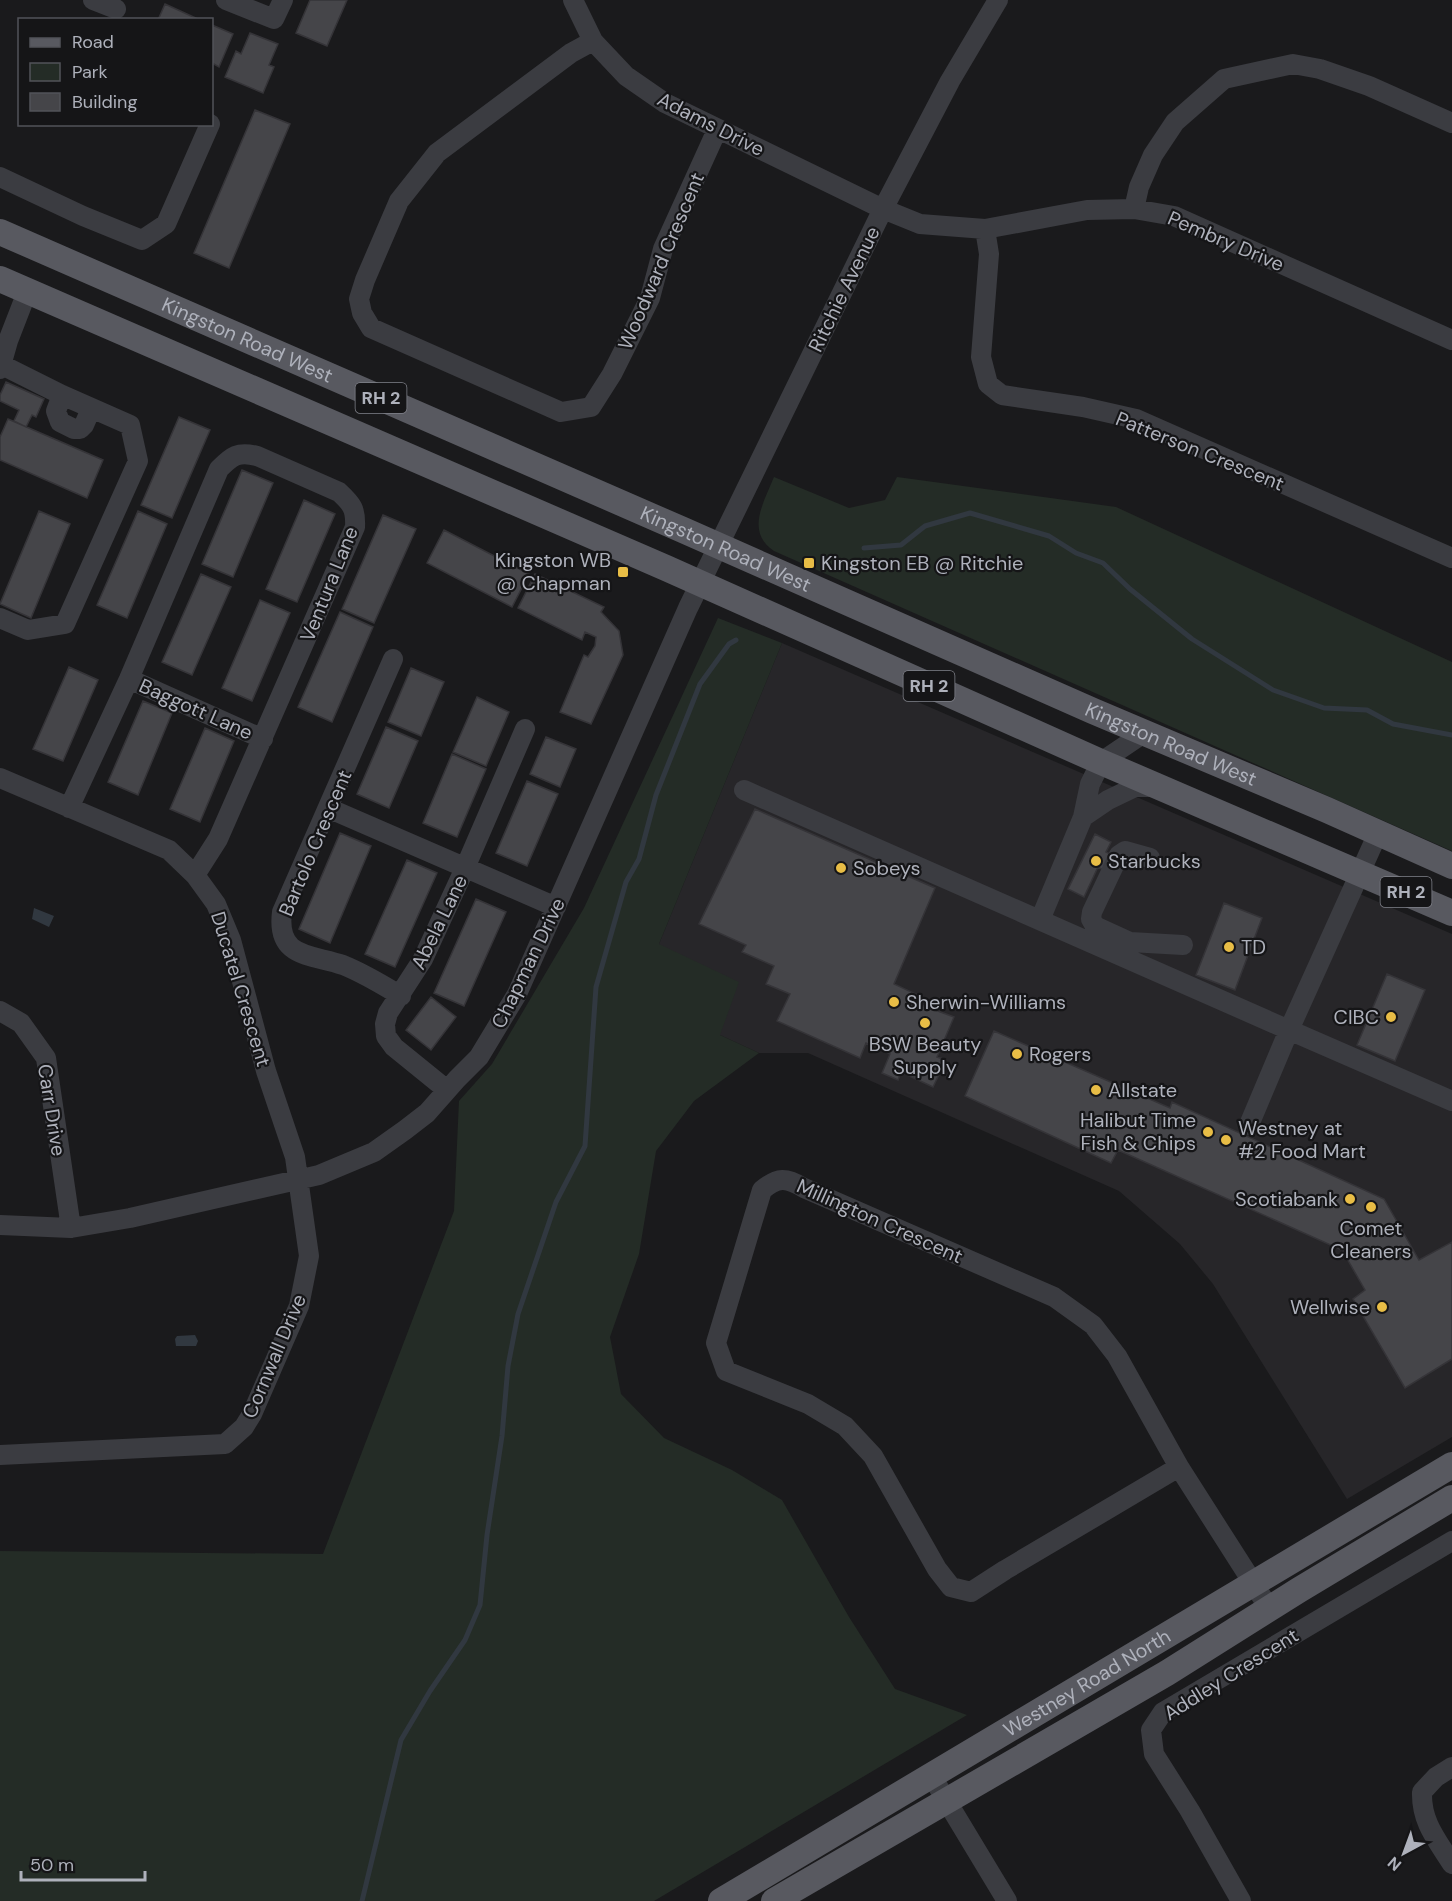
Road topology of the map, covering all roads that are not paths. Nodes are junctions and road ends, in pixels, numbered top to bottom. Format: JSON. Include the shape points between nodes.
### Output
{"nodes":[{"id":1,"x":93,"y":0,"type":"edge"},
{"id":2,"x":226,"y":0,"type":"edge"},
{"id":3,"x":284,"y":0,"type":"edge"},
{"id":4,"x":573,"y":0,"type":"edge"},
{"id":5,"x":998,"y":0,"type":"edge"},
{"id":6,"x":116,"y":9,"type":"edge"},
{"id":7,"x":593,"y":41,"type":"junction"},
{"id":8,"x":1452,"y":123,"type":"edge"},
{"id":9,"x":209,"y":126,"type":"edge"},
{"id":10,"x":717,"y":130,"type":"junction"},
{"id":11,"x":0,"y":177,"type":"edge"},
{"id":12,"x":883,"y":209,"type":"junction"},
{"id":13,"x":1134,"y":209,"type":"junction"},
{"id":14,"x":984,"y":229,"type":"junction"},
{"id":15,"x":0,"y":232,"type":"edge"},
{"id":16,"x":0,"y":279,"type":"edge"},
{"id":17,"x":27,"y":292,"type":"junction"},
{"id":18,"x":1452,"y":340,"type":"edge"},
{"id":19,"x":4,"y":342,"type":"edge"},
{"id":20,"x":1,"y":367,"type":"edge"},
{"id":21,"x":720,"y":546,"type":"junction"},
{"id":22,"x":1452,"y":558,"type":"edge"},
{"id":23,"x":700,"y":584,"type":"junction"},
{"id":24,"x":0,"y":618,"type":"edge"},
{"id":25,"x":393,"y":659,"type":"dead end"},
{"id":26,"x":129,"y":679,"type":"junction"},
{"id":27,"x":525,"y":729,"type":"dead end"},
{"id":28,"x":1144,"y":733,"type":"junction"},
{"id":29,"x":263,"y":738,"type":"junction"},
{"id":30,"x":1101,"y":762,"type":"junction"},
{"id":31,"x":0,"y":778,"type":"edge"},
{"id":32,"x":1159,"y":788,"type":"junction"},
{"id":33,"x":744,"y":790,"type":"dead end"},
{"id":34,"x":69,"y":808,"type":"junction"},
{"id":35,"x":328,"y":808,"type":"junction"},
{"id":36,"x":1083,"y":817,"type":"junction"},
{"id":37,"x":1378,"y":833,"type":"junction"},
{"id":38,"x":1150,"y":858,"type":"dead end"},
{"id":39,"x":1452,"y":866,"type":"edge"},
{"id":40,"x":465,"y":868,"type":"junction"},
{"id":41,"x":1359,"y":874,"type":"junction"},
{"id":42,"x":195,"y":875,"type":"junction"},
{"id":43,"x":556,"y":907,"type":"junction"},
{"id":44,"x":1452,"y":913,"type":"edge"},
{"id":45,"x":1040,"y":921,"type":"junction"},
{"id":46,"x":1183,"y":945,"type":"dead end"},
{"id":47,"x":401,"y":996,"type":"junction"},
{"id":48,"x":0,"y":1011,"type":"edge"},
{"id":49,"x":1289,"y":1030,"type":"junction"},
{"id":50,"x":447,"y":1090,"type":"junction"},
{"id":51,"x":1452,"y":1101,"type":"edge"},
{"id":52,"x":1249,"y":1125,"type":"dead end"},
{"id":53,"x":298,"y":1180,"type":"junction"},
{"id":54,"x":0,"y":1225,"type":"edge"},
{"id":55,"x":71,"y":1228,"type":"junction"},
{"id":56,"x":0,"y":1455,"type":"edge"},
{"id":57,"x":1452,"y":1465,"type":"edge"},
{"id":58,"x":1179,"y":1467,"type":"junction"},
{"id":59,"x":1452,"y":1498,"type":"edge"},
{"id":60,"x":1377,"y":1510,"type":"junction"},
{"id":61,"x":1392,"y":1534,"type":"junction"},
{"id":62,"x":1452,"y":1541,"type":"edge"},
{"id":63,"x":1254,"y":1584,"type":"junction"},
{"id":64,"x":1269,"y":1608,"type":"junction"},
{"id":65,"x":1452,"y":1767,"type":"edge"},
{"id":66,"x":931,"y":1775,"type":"junction"},
{"id":67,"x":947,"y":1800,"type":"junction"},
{"id":68,"x":1452,"y":1864,"type":"edge"},
{"id":69,"x":721,"y":1901,"type":"edge"},
{"id":70,"x":774,"y":1901,"type":"edge"},
{"id":71,"x":1007,"y":1901,"type":"edge"},
{"id":72,"x":1241,"y":1901,"type":"edge"}],
"edges":[{"from":1,"to":6,"type":"street"},
{"from":2,"to":3,"type":"street","via":[[274,19]]},
{"from":4,"to":7,"type":"street","name":"Adams Drive"},
{"from":5,"to":12,"type":"street","name":"Ritchie Avenue","via":[[950,81]]},
{"from":7,"to":10,"type":"street","name":"Adams Drive","via":[[626,76],[665,103]]},
{"from":7,"to":10,"type":"street","name":"Woodward Crescent","via":[[571,53],[437,153],[399,201],[359,299],[371,328],[561,412],[591,406],[612,374],[650,298],[663,249]]},
{"from":8,"to":13,"type":"street","via":[[1320,69],[1293,64],[1224,79],[1175,123],[1154,155]]},
{"from":9,"to":11,"type":"street","via":[[166,224],[142,240]]},
{"from":10,"to":12,"type":"street","name":"Adams Drive"},
{"from":12,"to":14,"type":"street","name":"Pembry Drive","via":[[920,224]]},
{"from":12,"to":21,"type":"street","name":"Ritchie Avenue"},
{"from":13,"to":14,"type":"street","name":"Pembry Drive","via":[[1086,210]]},
{"from":13,"to":18,"type":"street","name":"Pembry Drive","via":[[1174,216]]},
{"from":14,"to":22,"type":"street","name":"Patterson Crescent","via":[[989,254],[981,357],[988,384],[1002,395],[1083,407],[1136,420]]},
{"from":15,"to":21,"type":"main road","name":"Kingston Road West","number":"RH 2"},
{"from":16,"to":17,"type":"main road","number":"RH 2"},
{"from":17,"to":19,"type":"street"},
{"from":17,"to":23,"type":"main road","number":"RH 2"},
{"from":19,"to":20,"type":"street"},
{"from":20,"to":24,"type":"street","via":[[62,395],[56,415],[60,422],[80,429],[91,409],[129,425],[138,461],[66,624],[28,630]]},
{"from":21,"to":23,"type":"street","name":"Ritchie Avenue"},
{"from":21,"to":28,"type":"main road","name":"Kingston Road West","number":"RH 2"},
{"from":23,"to":30,"type":"main road","number":"RH 2"},
{"from":23,"to":43,"type":"street","name":"Chapman Drive"},
{"from":25,"to":35,"type":"street","name":"Bartolo Crescent"},
{"from":26,"to":29,"type":"street","name":"Baggott Lane"},
{"from":26,"to":29,"type":"street","name":"Ventura Lane","via":[[219,469],[232,456],[257,456],[339,492],[356,513],[355,527]]},
{"from":26,"to":34,"type":"street","name":"Ventura Lane"},
{"from":27,"to":40,"type":"street","name":"Abela Lane"},
{"from":28,"to":30,"type":"street"},
{"from":28,"to":37,"type":"main road","name":"Kingston Road West","number":"RH 2"},
{"from":29,"to":42,"type":"street","name":"Ventura Lane","via":[[219,838]]},
{"from":30,"to":32,"type":"main road","number":"RH 2"},
{"from":30,"to":36,"type":"street","via":[[1088,789]]},
{"from":31,"to":34,"type":"street","name":"Ducatel Crescent"},
{"from":32,"to":36,"type":"street","via":[[1136,787]]},
{"from":32,"to":41,"type":"main road","number":"RH 2"},
{"from":33,"to":45,"type":"street"},
{"from":34,"to":42,"type":"street","name":"Ducatel Crescent","via":[[169,850]]},
{"from":35,"to":40,"type":"street"},
{"from":35,"to":47,"type":"street","name":"Bartolo Crescent","via":[[282,912],[280,927],[294,949],[313,959],[342,965]]},
{"from":36,"to":45,"type":"street"},
{"from":37,"to":39,"type":"main road","name":"Kingston Road West","number":"RH 2"},
{"from":37,"to":41,"type":"street"},
{"from":38,"to":46,"type":"street","via":[[1125,851],[1119,855],[1091,919],[1095,926],[1130,942]]},
{"from":40,"to":43,"type":"street"},
{"from":40,"to":47,"type":"street","name":"Abela Lane","via":[[423,959]]},
{"from":41,"to":44,"type":"main road","number":"RH 2"},
{"from":41,"to":49,"type":"street"},
{"from":42,"to":53,"type":"street","name":"Ducatel Crescent","via":[[216,904],[231,940],[266,1071],[295,1157]]},
{"from":43,"to":50,"type":"street","name":"Chapman Drive","via":[[508,1011],[479,1057]]},
{"from":45,"to":49,"type":"street"},
{"from":47,"to":50,"type":"street","name":"Abela Lane","via":[[388,1013],[386,1036]]},
{"from":48,"to":55,"type":"street","name":"Carr Drive","via":[[21,1023],[45,1058]]},
{"from":49,"to":51,"type":"street"},
{"from":49,"to":52,"type":"street"},
{"from":50,"to":53,"type":"street","name":"Chapman Drive","via":[[427,1113],[374,1152]]},
{"from":53,"to":55,"type":"street","name":"Chapman Drive"},
{"from":53,"to":56,"type":"street","name":"Cornwall Drive","via":[[309,1256],[299,1306],[244,1427],[225,1444]]},
{"from":54,"to":55,"type":"street","name":"Chapman Drive"},
{"from":57,"to":60,"type":"main road","name":"Westney Road North"},
{"from":58,"to":58,"type":"street","name":"Millington Crescent","via":[[1111,1348],[1093,1325],[1054,1297],[791,1180],[774,1181],[762,1190],[716,1343],[726,1371],[808,1404],[845,1426],[873,1456],[951,1587],[971,1592]]},
{"from":58,"to":63,"type":"street","name":"Millington Crescent"},
{"from":59,"to":61,"type":"main road","name":"Westney Road North"},
{"from":60,"to":61,"type":"main road"},
{"from":60,"to":63,"type":"main road","name":"Westney Road North"},
{"from":61,"to":64,"type":"main road","name":"Westney Road North"},
{"from":62,"to":72,"type":"street","name":"Addley Crescent","via":[[1163,1712],[1150,1730],[1154,1754]]},
{"from":63,"to":64,"type":"street","name":"Millington Crescent"},
{"from":63,"to":66,"type":"main road","name":"Westney Road North"},
{"from":64,"to":67,"type":"main road","name":"Westney Road North","via":[[1167,1673]]},
{"from":65,"to":68,"type":"street","via":[[1436,1777],[1422,1792],[1421,1800],[1423,1815]]},
{"from":66,"to":67,"type":"street"},
{"from":66,"to":69,"type":"main road","name":"Westney Road North"},
{"from":67,"to":70,"type":"main road","name":"Westney Road North"},
{"from":67,"to":71,"type":"street"}]}
